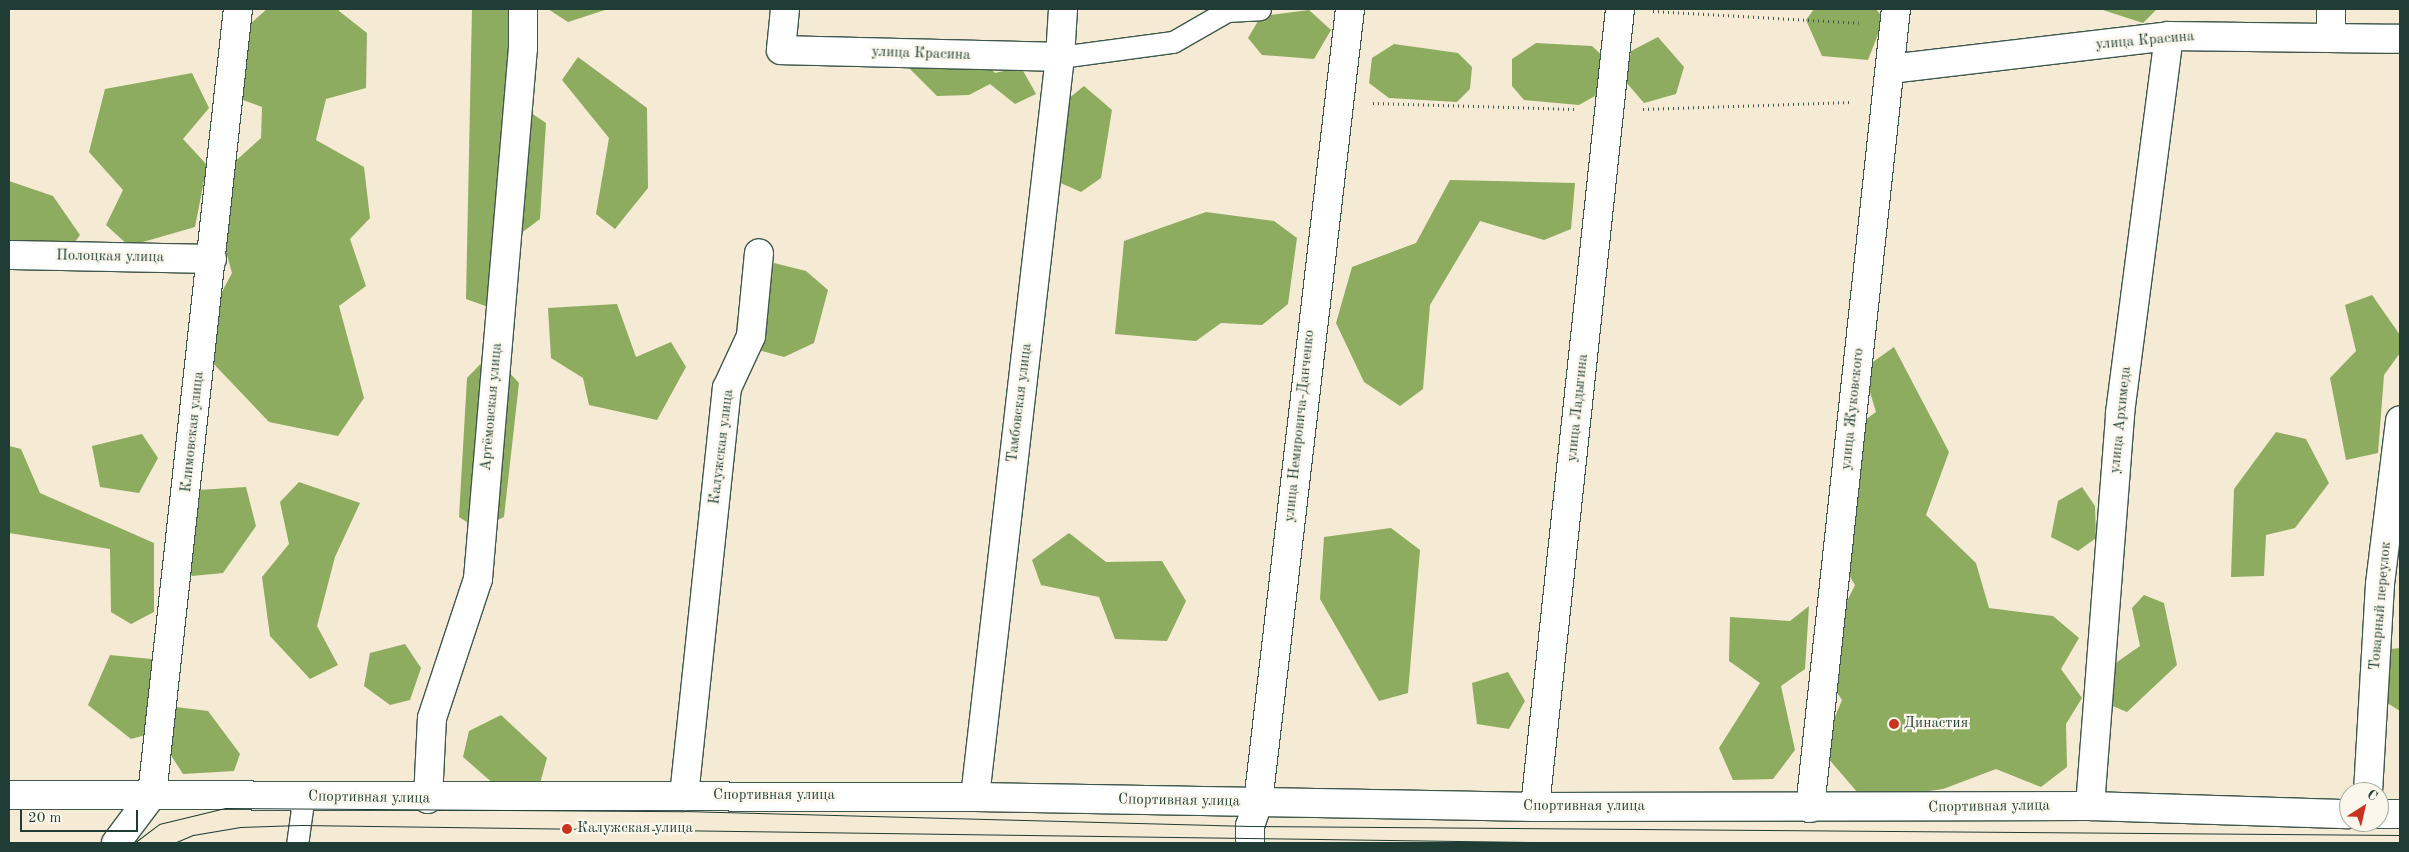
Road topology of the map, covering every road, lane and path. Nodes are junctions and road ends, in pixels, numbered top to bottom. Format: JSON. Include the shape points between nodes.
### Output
{"nodes":[{"id":1,"x":238,"y":9,"type":"edge"},
{"id":2,"x":523,"y":9,"type":"edge"},
{"id":3,"x":785,"y":9,"type":"edge"},
{"id":4,"x":1063,"y":9,"type":"edge"},
{"id":5,"x":1260,"y":9,"type":"edge"},
{"id":6,"x":1350,"y":9,"type":"edge"},
{"id":7,"x":1620,"y":9,"type":"edge"},
{"id":8,"x":2331,"y":9,"type":"edge"},
{"id":9,"x":1895,"y":17,"type":"edge"},
{"id":10,"x":2169,"y":36,"type":"junction"},
{"id":11,"x":2331,"y":38,"type":"junction"},
{"id":12,"x":2400,"y":39,"type":"edge"},
{"id":13,"x":1060,"y":58,"type":"junction"},
{"id":14,"x":1890,"y":69,"type":"junction"},
{"id":15,"x":759,"y":252,"type":"dead end"},
{"id":16,"x":9,"y":255,"type":"edge"},
{"id":17,"x":212,"y":259,"type":"junction"},
{"id":18,"x":2400,"y":420,"type":"edge"},
{"id":19,"x":2369,"y":782,"type":"edge"},
{"id":20,"x":9,"y":795,"type":"edge"},
{"id":21,"x":152,"y":795,"type":"junction"},
{"id":22,"x":684,"y":796,"type":"junction"},
{"id":23,"x":296,"y":797,"type":"junction"},
{"id":24,"x":975,"y":797,"type":"junction"},
{"id":25,"x":428,"y":798,"type":"junction"},
{"id":26,"x":1258,"y":803,"type":"junction"},
{"id":27,"x":2090,"y":806,"type":"junction"},
{"id":28,"x":1536,"y":807,"type":"junction"},
{"id":29,"x":1810,"y":808,"type":"junction"},
{"id":30,"x":2339,"y":814,"type":"edge"},
{"id":31,"x":116,"y":843,"type":"edge"},
{"id":32,"x":297,"y":843,"type":"edge"},
{"id":33,"x":1250,"y":843,"type":"edge"}],
"edges":[{"from":1,"to":17,"type":"street","name":"Климовская улица"},
{"from":2,"to":25,"type":"street","name":"Артёмовская улица","via":[[522,58],[478,578],[432,718]]},
{"from":3,"to":13,"type":"street","name":"улица Красина","via":[[781,50]]},
{"from":4,"to":13,"type":"street","name":"Тамбовская улица"},
{"from":5,"to":13,"type":"lane","via":[[1227,11],[1173,42]]},
{"from":6,"to":26,"type":"street","name":"улица Немировича-Данченко"},
{"from":7,"to":9,"type":"path"},
{"from":7,"to":28,"type":"street","name":"улица Ладыгина"},
{"from":8,"to":11,"type":"street"},
{"from":9,"to":14,"type":"street","name":"улица Жуковского"},
{"from":10,"to":11,"type":"street","name":"улица Красина"},
{"from":10,"to":14,"type":"street","name":"улица Красина"},
{"from":10,"to":27,"type":"street","name":"улица Архимеда","via":[[2120,414]]},
{"from":11,"to":12,"type":"street","name":"улица Красина"},
{"from":13,"to":24,"type":"street","name":"Тамбовская улица"},
{"from":14,"to":29,"type":"street","name":"улица Жуковского"},
{"from":15,"to":22,"type":"street","name":"Калужская улица","via":[[751,336],[727,388]]},
{"from":16,"to":17,"type":"street","name":"Полоцкая улица"},
{"from":17,"to":21,"type":"street","name":"Климовская улица"},
{"from":18,"to":19,"type":"street","name":"Товарный переулок","via":[[2380,584]]},
{"from":20,"to":21,"type":"street","name":"Спортивная улица"},
{"from":21,"to":23,"type":"street","name":"Спортивная улица"},
{"from":21,"to":31,"type":"street"},
{"from":22,"to":24,"type":"street","name":"Спортивная улица"},
{"from":22,"to":25,"type":"street","name":"Спортивная улица"},
{"from":23,"to":25,"type":"street","name":"Спортивная улица"},
{"from":23,"to":32,"type":"lane","via":[[302,809]]},
{"from":24,"to":26,"type":"street","name":"Спортивная улица"},
{"from":26,"to":28,"type":"street","name":"Спортивная улица"},
{"from":26,"to":33,"type":"street","name":"улица Немировича-Данченко","via":[[1250,826]]},
{"from":27,"to":29,"type":"street","name":"Спортивная улица"},
{"from":27,"to":30,"type":"street","name":"Спортивная улица"},
{"from":28,"to":29,"type":"street","name":"Спортивная улица"}]}
